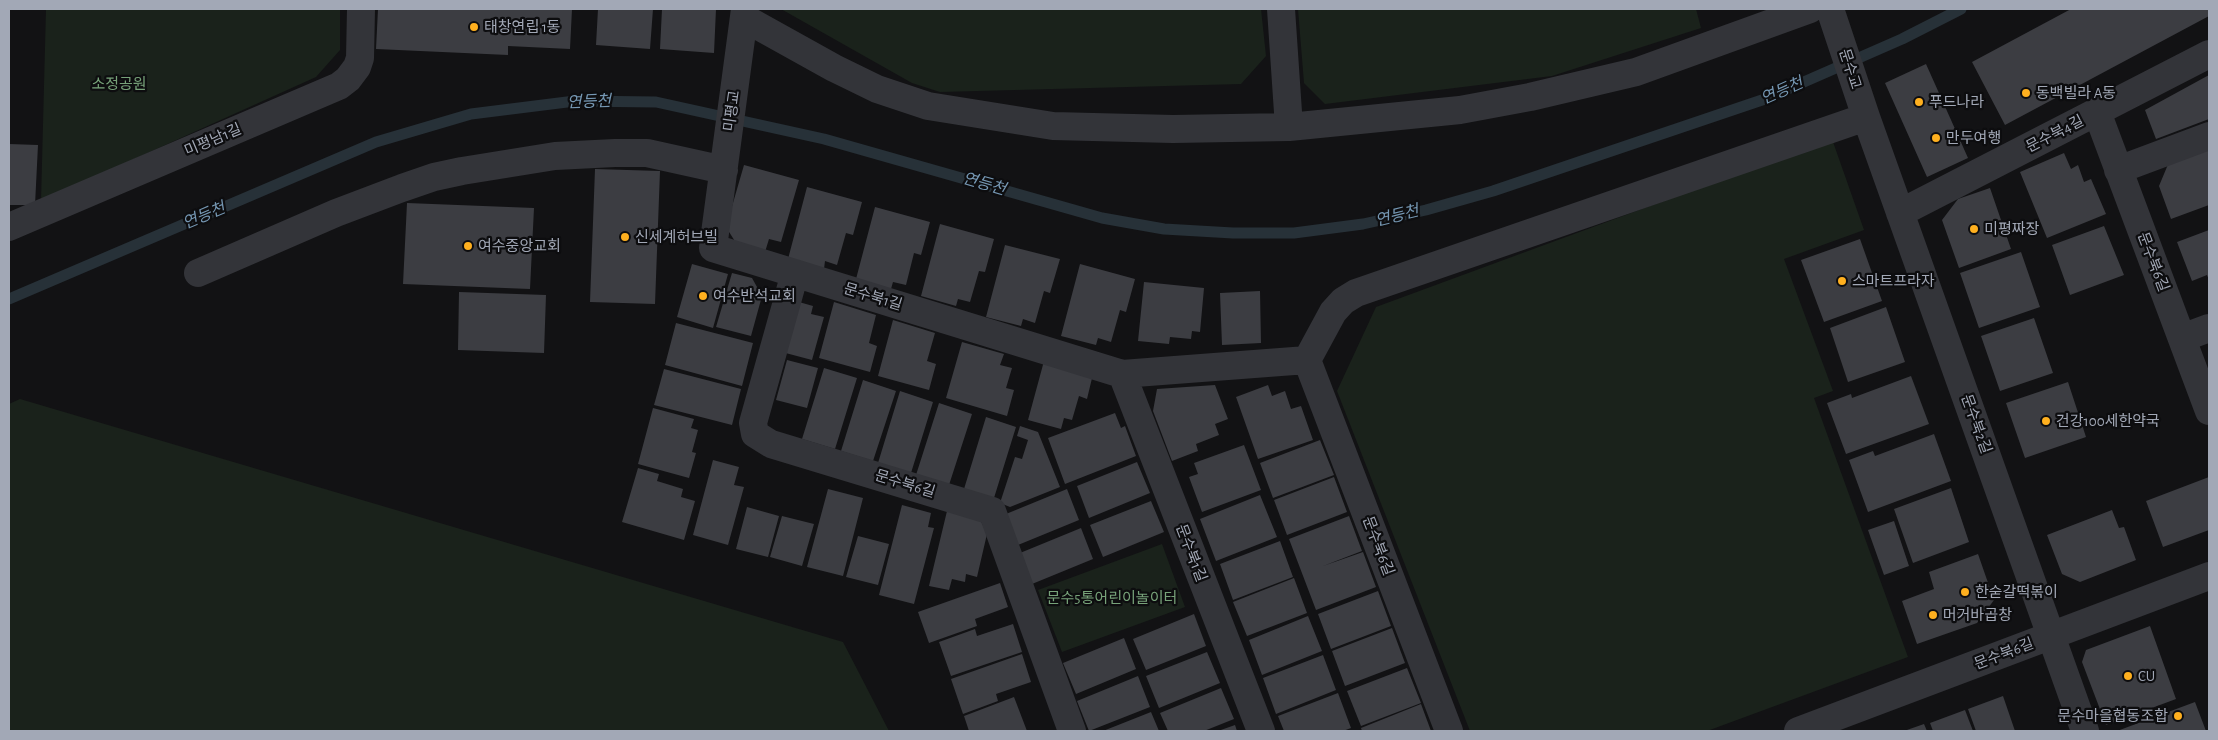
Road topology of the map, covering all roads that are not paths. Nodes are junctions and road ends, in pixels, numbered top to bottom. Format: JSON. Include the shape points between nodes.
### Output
{"nodes":[{"id":1,"x":361,"y":9,"type":"edge"},
{"id":2,"x":1281,"y":9,"type":"edge"},
{"id":3,"x":1810,"y":9,"type":"edge"},
{"id":4,"x":744,"y":14,"type":"edge"},
{"id":5,"x":1832,"y":15,"type":"edge"},
{"id":6,"x":2209,"y":54,"type":"edge"},
{"id":7,"x":2097,"y":112,"type":"junction"},
{"id":8,"x":1866,"y":117,"type":"junction"},
{"id":9,"x":1289,"y":127,"type":"junction"},
{"id":10,"x":2209,"y":136,"type":"edge"},
{"id":11,"x":725,"y":163,"type":"junction"},
{"id":12,"x":2118,"y":170,"type":"junction"},
{"id":13,"x":1900,"y":213,"type":"junction"},
{"id":14,"x":9,"y":227,"type":"edge"},
{"id":15,"x":198,"y":273,"type":"dead end"},
{"id":16,"x":795,"y":273,"type":"junction"},
{"id":17,"x":2209,"y":328,"type":"edge"},
{"id":18,"x":2182,"y":338,"type":"junction"},
{"id":19,"x":1307,"y":360,"type":"junction"},
{"id":20,"x":1122,"y":374,"type":"junction"},
{"id":21,"x":2209,"y":411,"type":"edge"},
{"id":22,"x":2209,"y":576,"type":"edge"},
{"id":23,"x":2051,"y":636,"type":"junction"},
{"id":24,"x":1072,"y":731,"type":"edge"},
{"id":25,"x":1261,"y":731,"type":"edge"},
{"id":26,"x":1449,"y":731,"type":"edge"},
{"id":27,"x":1798,"y":731,"type":"edge"},
{"id":28,"x":2085,"y":731,"type":"edge"}],
"edges":[{"from":1,"to":14,"type":"street","name":"미평남1길","via":[[360,58],[348,79],[339,86]]},
{"from":2,"to":9,"type":"street"},
{"from":3,"to":9,"type":"street","via":[[1636,72],[1530,97],[1460,110]]},
{"from":4,"to":9,"type":"street","via":[[842,72],[900,98],[928,106],[1053,126]]},
{"from":4,"to":11,"type":"street","name":"미평교"},
{"from":5,"to":8,"type":"street","name":"문수교"},
{"from":6,"to":7,"type":"street","name":"문수북4길"},
{"from":7,"to":12,"type":"street","name":"문수북6길"},
{"from":7,"to":13,"type":"street","name":"문수북4길"},
{"from":8,"to":13,"type":"street","name":"문수북2길"},
{"from":8,"to":19,"type":"street","via":[[1356,293],[1333,312]]},
{"from":10,"to":12,"type":"street"},
{"from":11,"to":15,"type":"street","via":[[647,153],[615,153],[554,156],[462,171],[434,177],[336,213]]},
{"from":11,"to":16,"type":"street","name":"문수북1길","via":[[713,248]]},
{"from":12,"to":18,"type":"street","name":"문수북6길"},
{"from":13,"to":23,"type":"street","name":"문수북2길"},
{"from":16,"to":20,"type":"street","name":"문수북1길"},
{"from":16,"to":24,"type":"street","name":"문수북6길","via":[[755,417],[755,434],[771,444],[992,510]]},
{"from":17,"to":18,"type":"street"},
{"from":18,"to":21,"type":"street","name":"문수북6길"},
{"from":19,"to":20,"type":"street","name":"문수북1길"},
{"from":19,"to":26,"type":"street","name":"문수북6길"},
{"from":20,"to":25,"type":"street","name":"문수북1길"},
{"from":22,"to":23,"type":"street","name":"문수북6길"},
{"from":23,"to":27,"type":"street","name":"문수북6길"},
{"from":23,"to":28,"type":"street","name":"문수북2길"}]}
